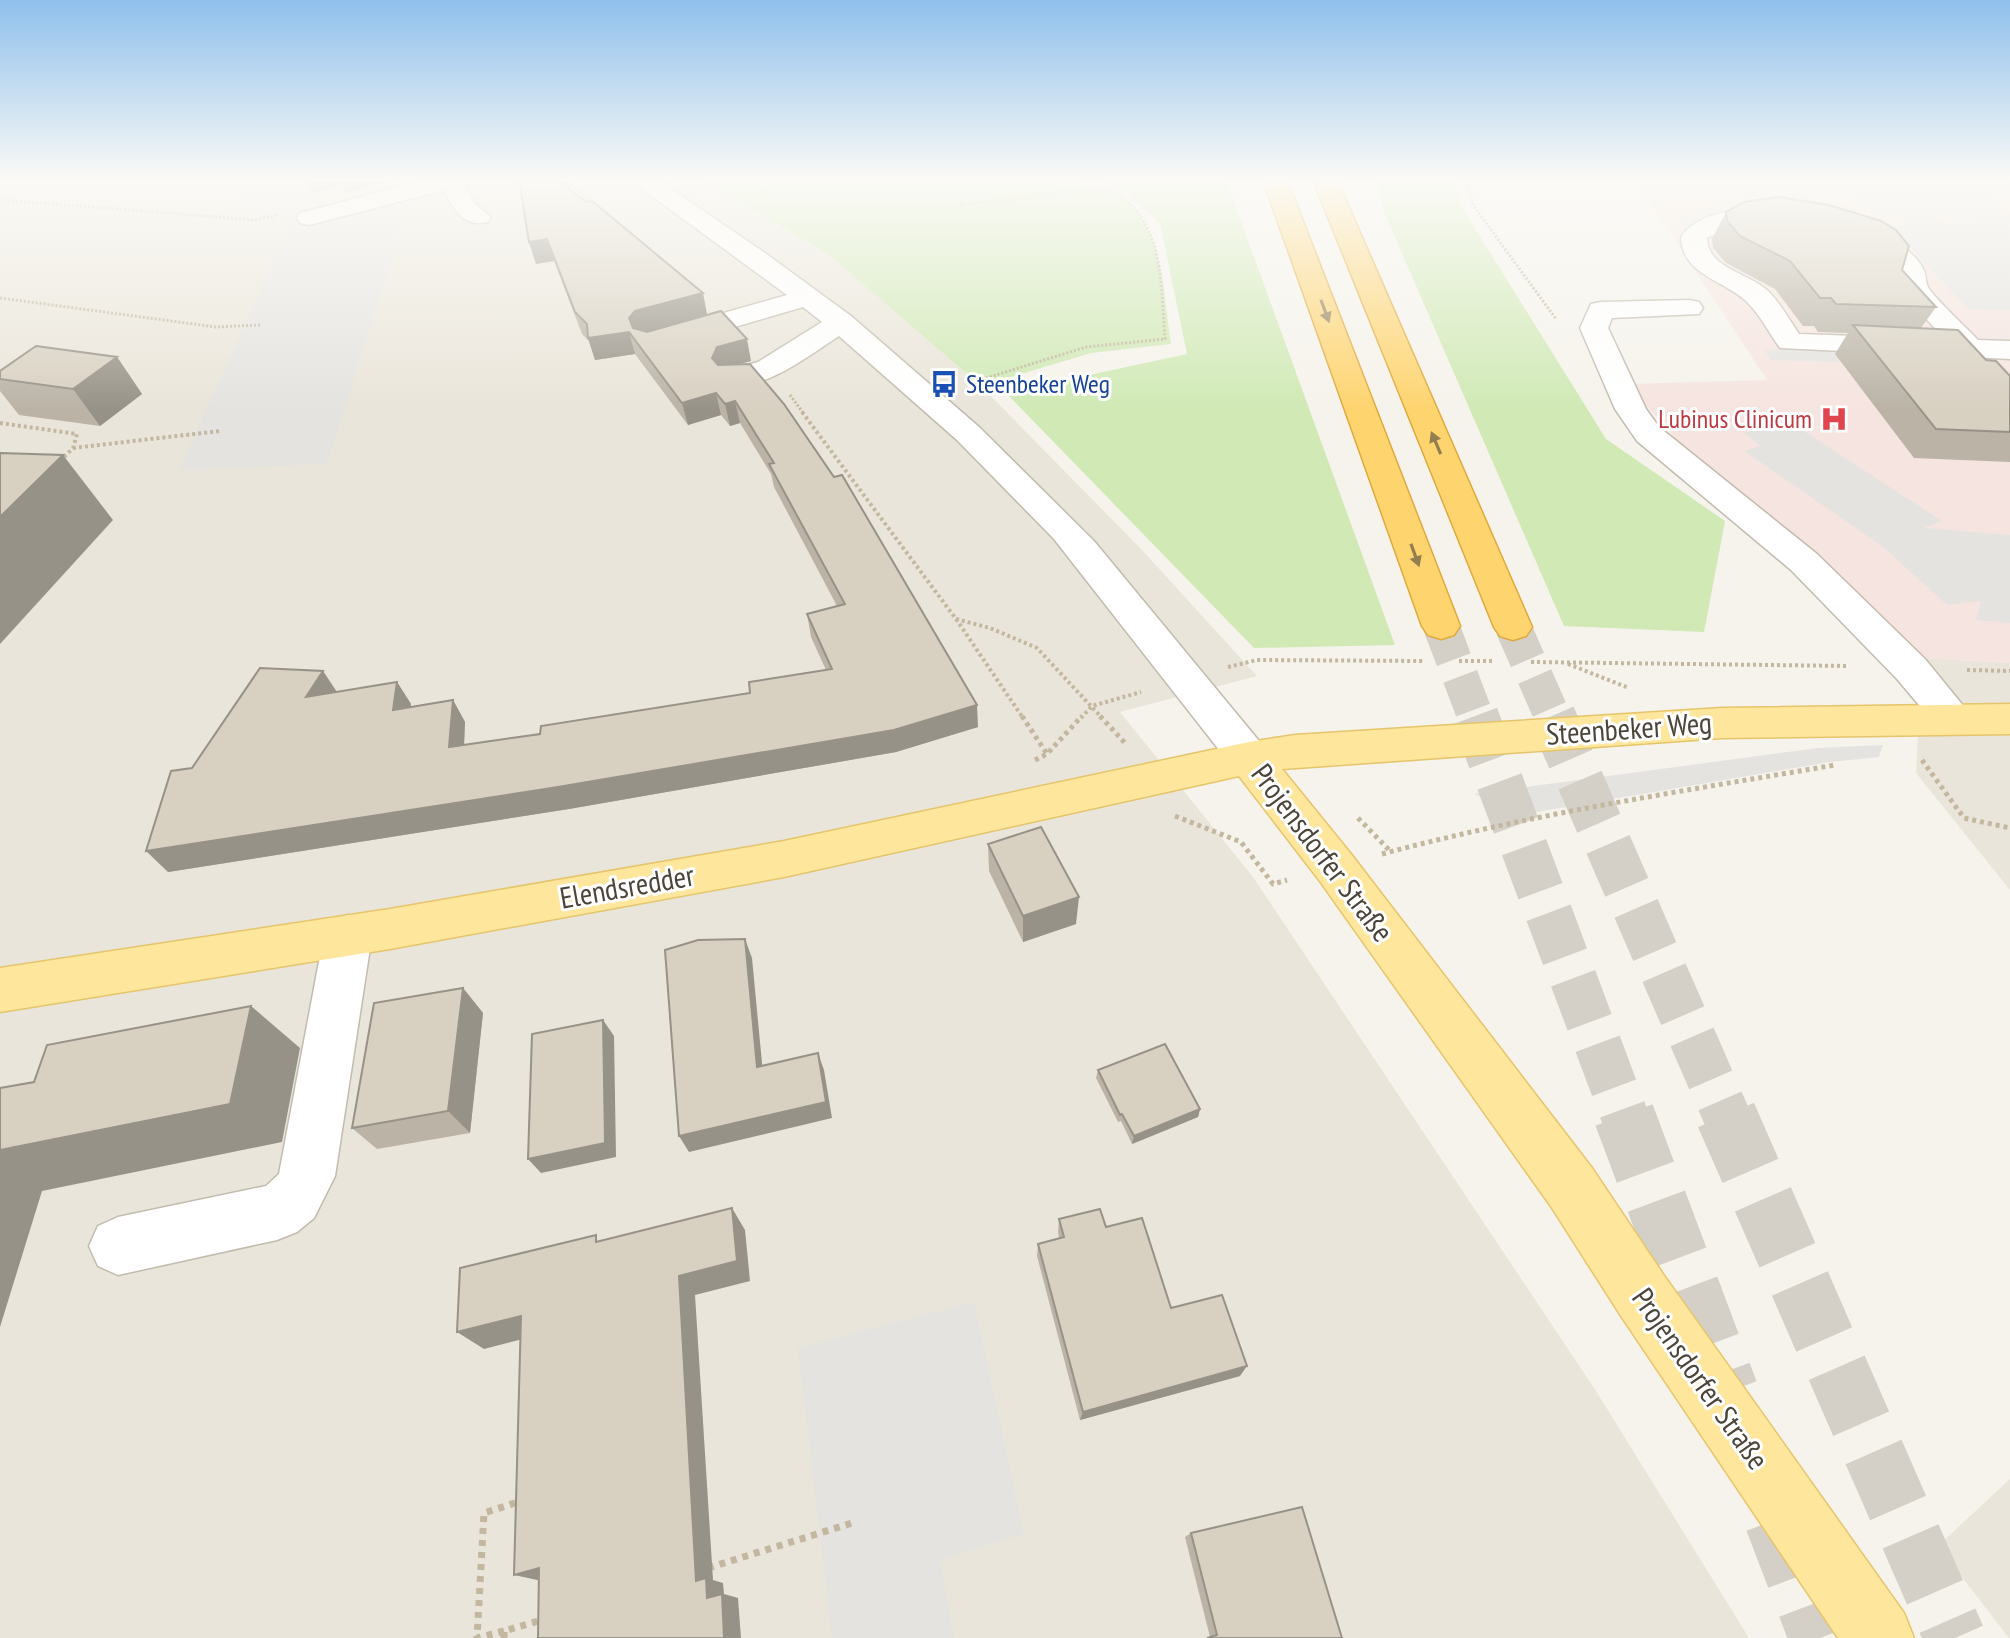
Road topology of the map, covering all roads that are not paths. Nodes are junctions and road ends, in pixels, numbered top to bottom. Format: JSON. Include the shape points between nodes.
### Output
{"nodes":[{"id":1,"x":754,"y":256,"type":"edge"},
{"id":2,"x":1303,"y":256,"type":"edge"},
{"id":3,"x":1358,"y":256,"type":"edge"},
{"id":4,"x":1699,"y":256,"type":"edge"},
{"id":5,"x":1898,"y":256,"type":"edge"},
{"id":6,"x":809,"y":297,"type":"junction"},
{"id":7,"x":1689,"y":308,"type":"dead end"},
{"id":8,"x":841,"y":322,"type":"junction"},
{"id":9,"x":652,"y":342,"type":"edge"},
{"id":10,"x":1970,"y":349,"type":"junction"},
{"id":11,"x":2010,"y":350,"type":"edge"},
{"id":12,"x":734,"y":378,"type":"edge"},
{"id":13,"x":1441,"y":626,"type":"tunnel mouth"},
{"id":14,"x":1516,"y":644,"type":"tunnel mouth"},
{"id":15,"x":1954,"y":719,"type":"junction"},
{"id":16,"x":2010,"y":719,"type":"edge"},
{"id":17,"x":1249,"y":758,"type":"junction"},
{"id":18,"x":348,"y":935,"type":"junction"},
{"id":19,"x":0,"y":990,"type":"edge"},
{"id":20,"x":118,"y":1246,"type":"dead end"},
{"id":21,"x":1879,"y":1638,"type":"edge"}],
"edges":[{"from":1,"to":6,"type":"street","name":"Projensdorfer Straße"},
{"from":2,"to":13,"type":"highway","one_way":true},
{"from":14,"to":3,"type":"highway","one_way":true},
{"from":4,"to":10,"type":"street","via":[[1759,298],[1790,342]]},
{"from":5,"to":10,"type":"street","via":[[1911,271],[1913,288]]},
{"from":6,"to":8,"type":"street","name":"Projensdorfer Straße"},
{"from":6,"to":9,"type":"street"},
{"from":7,"to":15,"type":"street","via":[[1601,310],[1594,328],[1631,409],[1648,434],[1804,562]]},
{"from":8,"to":12,"type":"street","via":[[769,368]]},
{"from":8,"to":17,"type":"street","name":"Projensdorfer Straße","via":[[929,398],[1065,530]]},
{"from":10,"to":11,"type":"street"},
{"from":15,"to":16,"type":"main road","name":"Steenbeker Weg"},
{"from":15,"to":17,"type":"main road","name":"Steenbeker Weg","via":[[1722,723]]},
{"from":17,"to":18,"type":"main road","name":"Elendsredder","via":[[784,859]]},
{"from":17,"to":21,"type":"main road","name":"Projensdorfer Straße","via":[[1572,1188]]},
{"from":18,"to":19,"type":"main road","name":"Elendsredder"},
{"from":18,"to":20,"type":"street","via":[[309,1168],[295,1202],[277,1212]]}]}
